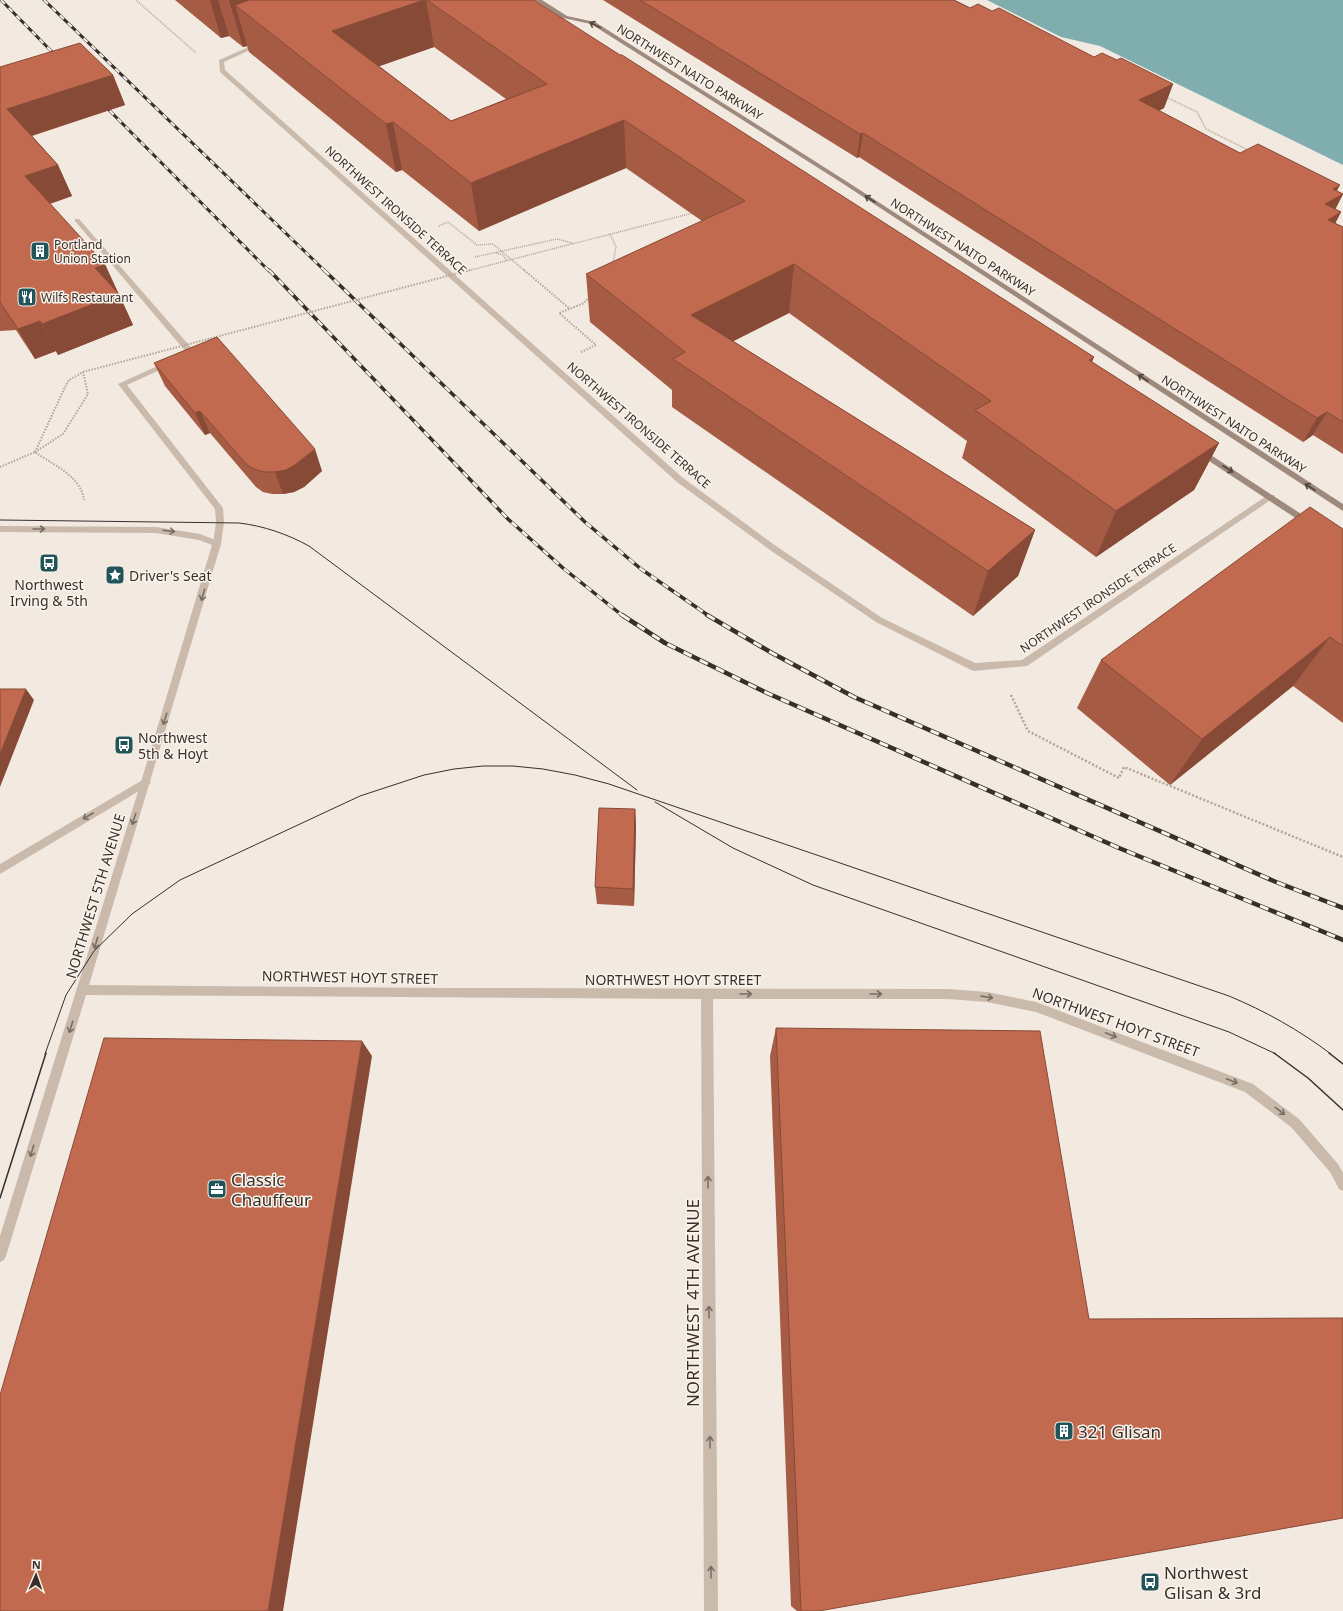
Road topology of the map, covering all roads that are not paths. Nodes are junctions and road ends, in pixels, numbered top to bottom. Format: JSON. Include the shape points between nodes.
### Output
{"nodes":[{"id":1,"x":538,"y":0,"type":"edge"},
{"id":2,"x":266,"y":42,"type":"edge"},
{"id":3,"x":77,"y":220,"type":"dead end"},
{"id":4,"x":1191,"y":445,"type":"edge"},
{"id":5,"x":1271,"y":497,"type":"junction"},
{"id":6,"x":1343,"y":508,"type":"edge"},
{"id":7,"x":1317,"y":528,"type":"edge"},
{"id":8,"x":0,"y":529,"type":"edge"},
{"id":9,"x":217,"y":544,"type":"junction"},
{"id":10,"x":146,"y":782,"type":"junction"},
{"id":11,"x":0,"y":868,"type":"edge"},
{"id":12,"x":82,"y":990,"type":"junction"},
{"id":13,"x":707,"y":994,"type":"junction"},
{"id":14,"x":1343,"y":1185,"type":"edge"},
{"id":15,"x":0,"y":1256,"type":"edge"},
{"id":16,"x":711,"y":1611,"type":"edge"}],
"edges":[{"from":6,"to":1,"type":"main road","name":"NORTHWEST NAITO PARKWAY","one_way":true,"via":[[844,182],[606,31],[592,23],[565,21]]},
{"from":2,"to":5,"type":"street","name":"NORTHWEST IRONSIDE TERRACE","via":[[221,61],[222,71],[680,480],[773,548],[879,620],[974,667],[1024,663]]},
{"from":3,"to":9,"type":"street","name":"NORTHWEST 5TH AVENUE","via":[[192,354],[122,384],[219,508]]},
{"from":4,"to":5,"type":"main road","one_way":true},
{"from":5,"to":7,"type":"main road"},
{"from":8,"to":9,"type":"street","one_way":true,"via":[[156,530],[200,537]]},
{"from":9,"to":10,"type":"street","name":"NORTHWEST 5TH AVENUE","one_way":true},
{"from":10,"to":11,"type":"street","one_way":true},
{"from":10,"to":12,"type":"street","name":"NORTHWEST 5TH AVENUE","one_way":true},
{"from":12,"to":13,"type":"street","name":"NORTHWEST HOYT STREET"},
{"from":12,"to":15,"type":"street","name":"NORTHWEST 5TH AVENUE","one_way":true},
{"from":13,"to":14,"type":"street","name":"NORTHWEST HOYT STREET","one_way":true,"via":[[948,994],[988,997],[1036,1007],[1249,1088],[1295,1123],[1334,1168]]},
{"from":16,"to":13,"type":"street","name":"NORTHWEST 4TH AVENUE","one_way":true}]}
